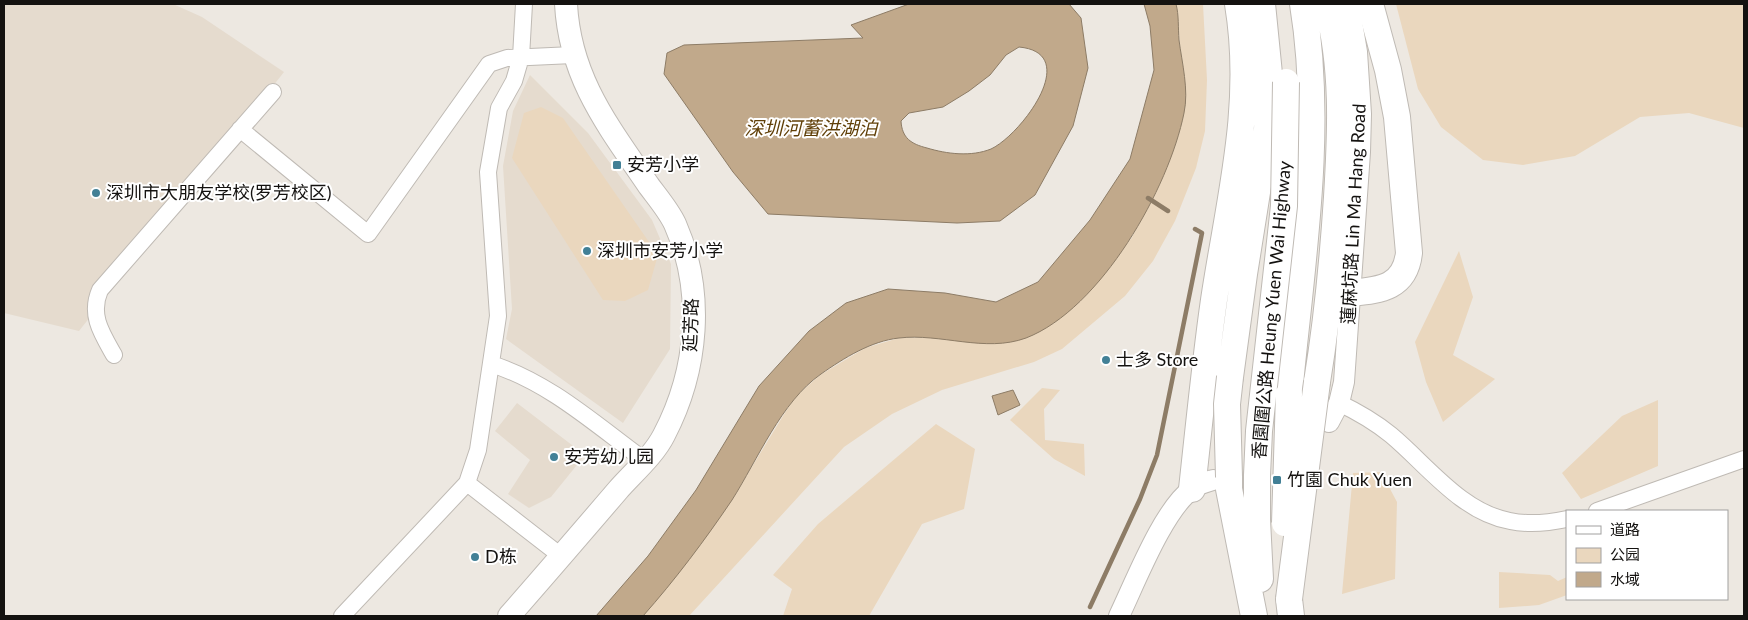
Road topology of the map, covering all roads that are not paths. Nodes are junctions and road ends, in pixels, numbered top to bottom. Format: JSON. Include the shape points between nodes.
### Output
{"nodes":[{"id":1,"x":524,"y":4,"type":"edge"},
{"id":2,"x":566,"y":4,"type":"edge"},
{"id":3,"x":1238,"y":4,"type":"edge"},
{"id":4,"x":1262,"y":4,"type":"edge"},
{"id":5,"x":1279,"y":4,"type":"edge"},
{"id":6,"x":1302,"y":4,"type":"edge"},
{"id":7,"x":1327,"y":4,"type":"edge"},
{"id":8,"x":1349,"y":4,"type":"edge"},
{"id":9,"x":1370,"y":4,"type":"edge"},
{"id":10,"x":573,"y":55,"type":"junction"},
{"id":11,"x":521,"y":57,"type":"junction"},
{"id":12,"x":273,"y":92,"type":"dead end"},
{"id":13,"x":240,"y":129,"type":"junction"},
{"id":14,"x":1351,"y":294,"type":"junction"},
{"id":15,"x":114,"y":355,"type":"dead end"},
{"id":16,"x":491,"y":364,"type":"junction"},
{"id":17,"x":1339,"y":403,"type":"junction"},
{"id":18,"x":1329,"y":422,"type":"dead end"},
{"id":19,"x":644,"y":460,"type":"junction"},
{"id":20,"x":1744,"y":460,"type":"edge"},
{"id":21,"x":467,"y":483,"type":"junction"},
{"id":22,"x":1203,"y":484,"type":"joint"},
{"id":23,"x":1600,"y":510,"type":"edge"},
{"id":24,"x":1566,"y":519,"type":"edge"},
{"id":25,"x":562,"y":556,"type":"junction"},
{"id":26,"x":1290,"y":608,"type":"edge"},
{"id":27,"x":342,"y":616,"type":"edge"},
{"id":28,"x":510,"y":616,"type":"edge"},
{"id":29,"x":1120,"y":616,"type":"edge"},
{"id":30,"x":1254,"y":616,"type":"edge"},
{"id":31,"x":1264,"y":616,"type":"edge"}],
"edges":[{"from":1,"to":11,"type":"street"},
{"from":2,"to":10,"type":"main road","name":"延芳路"},
{"from":3,"to":22,"type":"highway","via":[[1244,58],[1243,115],[1214,301]]},
{"from":4,"to":30,"type":"highway","bridge":true,"via":[[1269,74],[1267,129],[1227,404],[1229,489]]},
{"from":5,"to":31,"type":"highway","name":"香園圍公路 Heung Yuen Wai Highway","bridge":true,"via":[[1286,82],[1287,144],[1276,284],[1259,431],[1257,520]]},
{"from":6,"to":26,"type":"highway","name":"香園圍公路 Heung Yuen Wai Highway","bridge":true,"via":[[1309,65],[1310,132],[1305,230],[1286,440],[1285,515]]},
{"from":7,"to":26,"type":"highway","bridge":true,"via":[[1340,87],[1339,159],[1328,308],[1308,444]]},
{"from":8,"to":14,"type":"street","name":"蓮麻坑路 Lin Ma Hang Road","via":[[1357,52],[1361,114]]},
{"from":9,"to":14,"type":"highway","via":[[1397,117],[1409,253],[1406,268],[1392,284]]},
{"from":10,"to":11,"type":"street"},
{"from":10,"to":19,"type":"main road","name":"延芳路","via":[[596,104],[674,223],[689,264],[695,322],[692,354],[681,397],[667,429]]},
{"from":11,"to":13,"type":"street","via":[[489,64],[368,234]]},
{"from":11,"to":16,"type":"street","via":[[514,81],[499,108],[488,172],[498,316]]},
{"from":12,"to":13,"type":"street"},
{"from":13,"to":15,"type":"street","via":[[100,290],[96,318]]},
{"from":14,"to":17,"type":"street","name":"蓮麻坑路 Lin Ma Hang Road","via":[[1344,382]]},
{"from":16,"to":19,"type":"street","via":[[515,372],[555,395]]},
{"from":16,"to":21,"type":"street","via":[[478,450]]},
{"from":17,"to":18,"type":"street","name":"蓮麻坑路 Lin Ma Hang Road"},
{"from":17,"to":24,"type":"street","via":[[1391,435],[1475,507],[1510,521],[1533,524]]},
{"from":19,"to":25,"type":"main road","name":"延芳路"},
{"from":20,"to":23,"type":"street"},
{"from":21,"to":25,"type":"street"},
{"from":21,"to":27,"type":"street"},
{"from":22,"to":29,"type":"street","via":[[1173,511],[1161,530]]},
{"from":25,"to":28,"type":"main road","name":"延芳路"}]}
